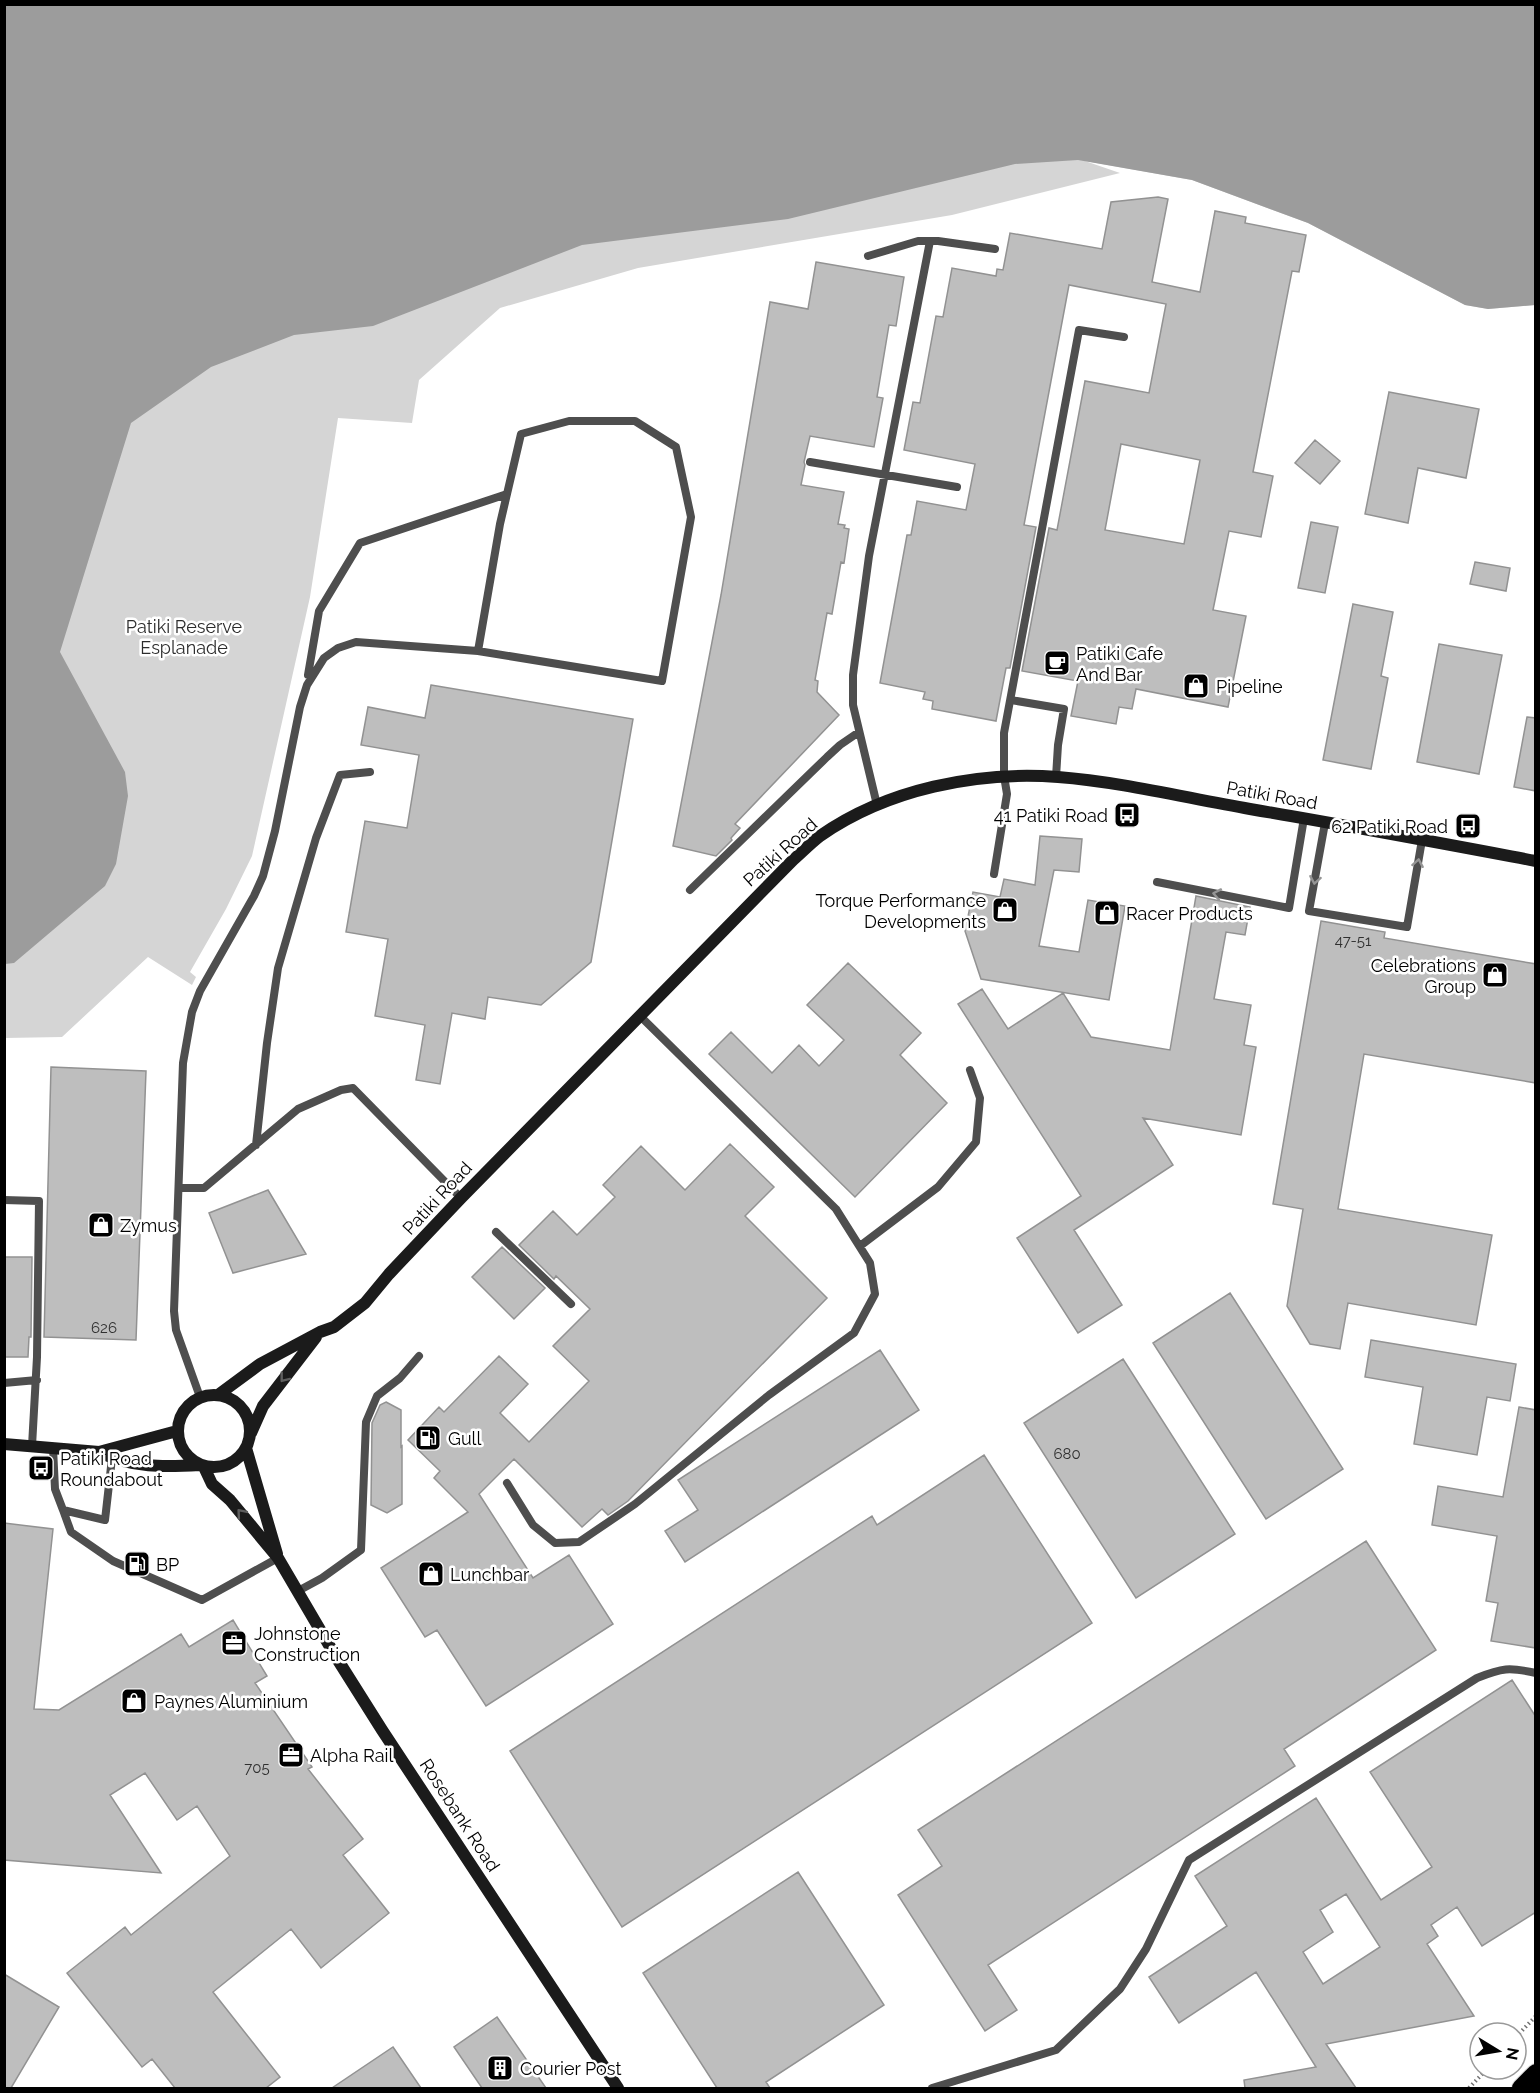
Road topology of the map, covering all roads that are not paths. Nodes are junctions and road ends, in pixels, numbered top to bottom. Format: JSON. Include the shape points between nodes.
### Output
{"nodes":[{"id":1,"x":930,"y":241,"type":"junction"},
{"id":2,"x":995,"y":249,"type":"dead end"},
{"id":3,"x":868,"y":255,"type":"dead end"},
{"id":4,"x":1124,"y":337,"type":"dead end"},
{"id":5,"x":810,"y":462,"type":"dead end"},
{"id":6,"x":884,"y":475,"type":"junction"},
{"id":7,"x":957,"y":487,"type":"dead end"},
{"id":8,"x":507,"y":494,"type":"junction"},
{"id":9,"x":478,"y":651,"type":"junction"},
{"id":10,"x":307,"y":685,"type":"junction"},
{"id":11,"x":1011,"y":700,"type":"junction"},
{"id":12,"x":860,"y":732,"type":"junction"},
{"id":13,"x":370,"y":772,"type":"dead end"},
{"id":14,"x":1004,"y":776,"type":"junction"},
{"id":15,"x":1056,"y":777,"type":"junction"},
{"id":16,"x":876,"y":805,"type":"junction"},
{"id":17,"x":1304,"y":818,"type":"junction"},
{"id":18,"x":1325,"y":823,"type":"junction"},
{"id":19,"x":1422,"y":840,"type":"junction"},
{"id":20,"x":1536,"y":861,"type":"edge"},
{"id":21,"x":994,"y":874,"type":"dead end"},
{"id":22,"x":1157,"y":882,"type":"dead end"},
{"id":23,"x":690,"y":890,"type":"dead end"},
{"id":24,"x":640,"y":1016,"type":"junction"},
{"id":25,"x":970,"y":1070,"type":"dead end"},
{"id":26,"x":256,"y":1145,"type":"junction"},
{"id":27,"x":178,"y":1188,"type":"junction"},
{"id":28,"x":461,"y":1198,"type":"junction"},
{"id":29,"x":4,"y":1200,"type":"edge"},
{"id":30,"x":496,"y":1232,"type":"dead end"},
{"id":31,"x":860,"y":1246,"type":"junction"},
{"id":32,"x":571,"y":1304,"type":"dead end"},
{"id":33,"x":320,"y":1332,"type":"junction"},
{"id":34,"x":419,"y":1356,"type":"dead end"},
{"id":35,"x":37,"y":1380,"type":"junction"},
{"id":36,"x":4,"y":1383,"type":"edge"},
{"id":37,"x":218,"y":1395,"type":"junction"},
{"id":38,"x":200,"y":1397,"type":"junction"},
{"id":39,"x":177,"y":1431,"type":"junction"},
{"id":40,"x":248,"y":1443,"type":"junction"},
{"id":41,"x":4,"y":1444,"type":"edge"},
{"id":42,"x":32,"y":1446,"type":"junction"},
{"id":43,"x":53,"y":1448,"type":"junction"},
{"id":44,"x":99,"y":1452,"type":"junction"},
{"id":45,"x":112,"y":1458,"type":"junction"},
{"id":46,"x":202,"y":1466,"type":"junction"},
{"id":47,"x":507,"y":1484,"type":"dead end"},
{"id":48,"x":63,"y":1510,"type":"junction"},
{"id":49,"x":278,"y":1558,"type":"junction"},
{"id":50,"x":298,"y":1591,"type":"junction"},
{"id":51,"x":1536,"y":1673,"type":"edge"},
{"id":52,"x":1536,"y":2073,"type":"edge"},
{"id":53,"x":618,"y":2088,"type":"edge"},
{"id":54,"x":932,"y":2088,"type":"edge"},
{"id":55,"x":1521,"y":2088,"type":"edge"}],
"edges":[{"from":1,"to":2,"type":"lane"},
{"from":1,"to":3,"type":"lane"},
{"from":1,"to":6,"type":"lane"},
{"from":4,"to":11,"type":"lane","via":[[1079,330]]},
{"from":5,"to":6,"type":"lane"},
{"from":6,"to":7,"type":"lane"},
{"from":6,"to":12,"type":"lane","via":[[868,556],[853,675],[853,705]]},
{"from":8,"to":9,"type":"lane"},
{"from":8,"to":9,"type":"lane","via":[[521,434],[569,421],[634,421],[676,447],[691,517],[662,681]]},
{"from":8,"to":10,"type":"lane","via":[[360,543],[319,611]]},
{"from":9,"to":10,"type":"lane","via":[[356,642],[324,658]]},
{"from":10,"to":27,"type":"lane","via":[[263,876],[192,1012],[183,1063]]},
{"from":11,"to":14,"type":"lane"},
{"from":11,"to":15,"type":"lane","via":[[1064,710]]},
{"from":12,"to":16,"type":"lane"},
{"from":12,"to":23,"type":"lane","via":[[827,757]]},
{"from":13,"to":26,"type":"lane","via":[[340,775],[316,838],[278,968]]},
{"from":14,"to":15,"type":"main road","name":"Patiki Road"},
{"from":14,"to":16,"type":"main road","name":"Patiki Road","via":[[948,783]]},
{"from":14,"to":21,"type":"lane","via":[[1007,794]]},
{"from":15,"to":17,"type":"main road","name":"Patiki Road"},
{"from":16,"to":24,"type":"main road","name":"Patiki Road","via":[[819,837]]},
{"from":17,"to":18,"type":"main road","name":"Patiki Road"},
{"from":17,"to":22,"type":"lane","one_way":true,"via":[[1289,908]]},
{"from":18,"to":19,"type":"main road","name":"Patiki Road"},
{"from":18,"to":19,"type":"lane","one_way":true,"via":[[1309,911],[1407,927]]},
{"from":19,"to":20,"type":"main road","name":"Patiki Road"},
{"from":24,"to":28,"type":"main road","name":"Patiki Road"},
{"from":24,"to":31,"type":"lane","via":[[836,1209]]},
{"from":25,"to":31,"type":"lane","via":[[980,1098],[976,1142],[938,1187]]},
{"from":26,"to":27,"type":"lane","via":[[204,1188]]},
{"from":26,"to":28,"type":"lane","via":[[298,1109],[352,1088]]},
{"from":27,"to":38,"type":"lane","via":[[174,1311],[176,1330]]},
{"from":28,"to":33,"type":"main road","name":"Patiki Road","via":[[365,1303],[334,1327]]},
{"from":29,"to":35,"type":"lane","via":[[39,1201]]},
{"from":30,"to":32,"type":"lane"},
{"from":31,"to":47,"type":"lane","via":[[870,1263],[875,1294],[854,1333],[579,1542],[555,1543],[533,1525]]},
{"from":33,"to":37,"type":"main road","name":"Patiki Road","via":[[260,1364]]},
{"from":33,"to":40,"type":"main road","name":"Patiki Road","one_way":true,"via":[[262,1406]]},
{"from":34,"to":50,"type":"lane","via":[[378,1396],[366,1422],[361,1550]]},
{"from":35,"to":36,"type":"lane"},
{"from":35,"to":42,"type":"lane"},
{"from":37,"to":38,"type":"main road"},
{"from":37,"to":40,"type":"main road","via":[[229,1398],[246,1414]]},
{"from":38,"to":39,"type":"main road","via":[[182,1413]]},
{"from":39,"to":44,"type":"main road"},
{"from":39,"to":46,"type":"main road","via":[[188,1457]]},
{"from":40,"to":46,"type":"main road","via":[[237,1459],[225,1466]]},
{"from":40,"to":49,"type":"main road","name":"Rosebank Road"},
{"from":41,"to":42,"type":"main road"},
{"from":42,"to":43,"type":"main road"},
{"from":43,"to":44,"type":"main road"},
{"from":43,"to":48,"type":"lane","via":[[56,1489]]},
{"from":44,"to":45,"type":"main road"},
{"from":45,"to":46,"type":"main road","via":[[156,1467]]},
{"from":45,"to":48,"type":"lane","via":[[105,1520]]},
{"from":49,"to":46,"type":"main road","name":"Rosebank Road","one_way":true,"via":[[212,1484]]},
{"from":48,"to":49,"type":"lane","via":[[71,1532],[113,1561],[202,1600]]},
{"from":49,"to":50,"type":"main road","name":"Rosebank Road"},
{"from":50,"to":53,"type":"main road","name":"Rosebank Road","via":[[382,1730]]},
{"from":51,"to":54,"type":"lane","via":[[1499,1669],[1477,1678],[1189,1860],[1146,1949],[1120,1989],[1056,2050]]},
{"from":52,"to":55,"type":"highway"}]}
